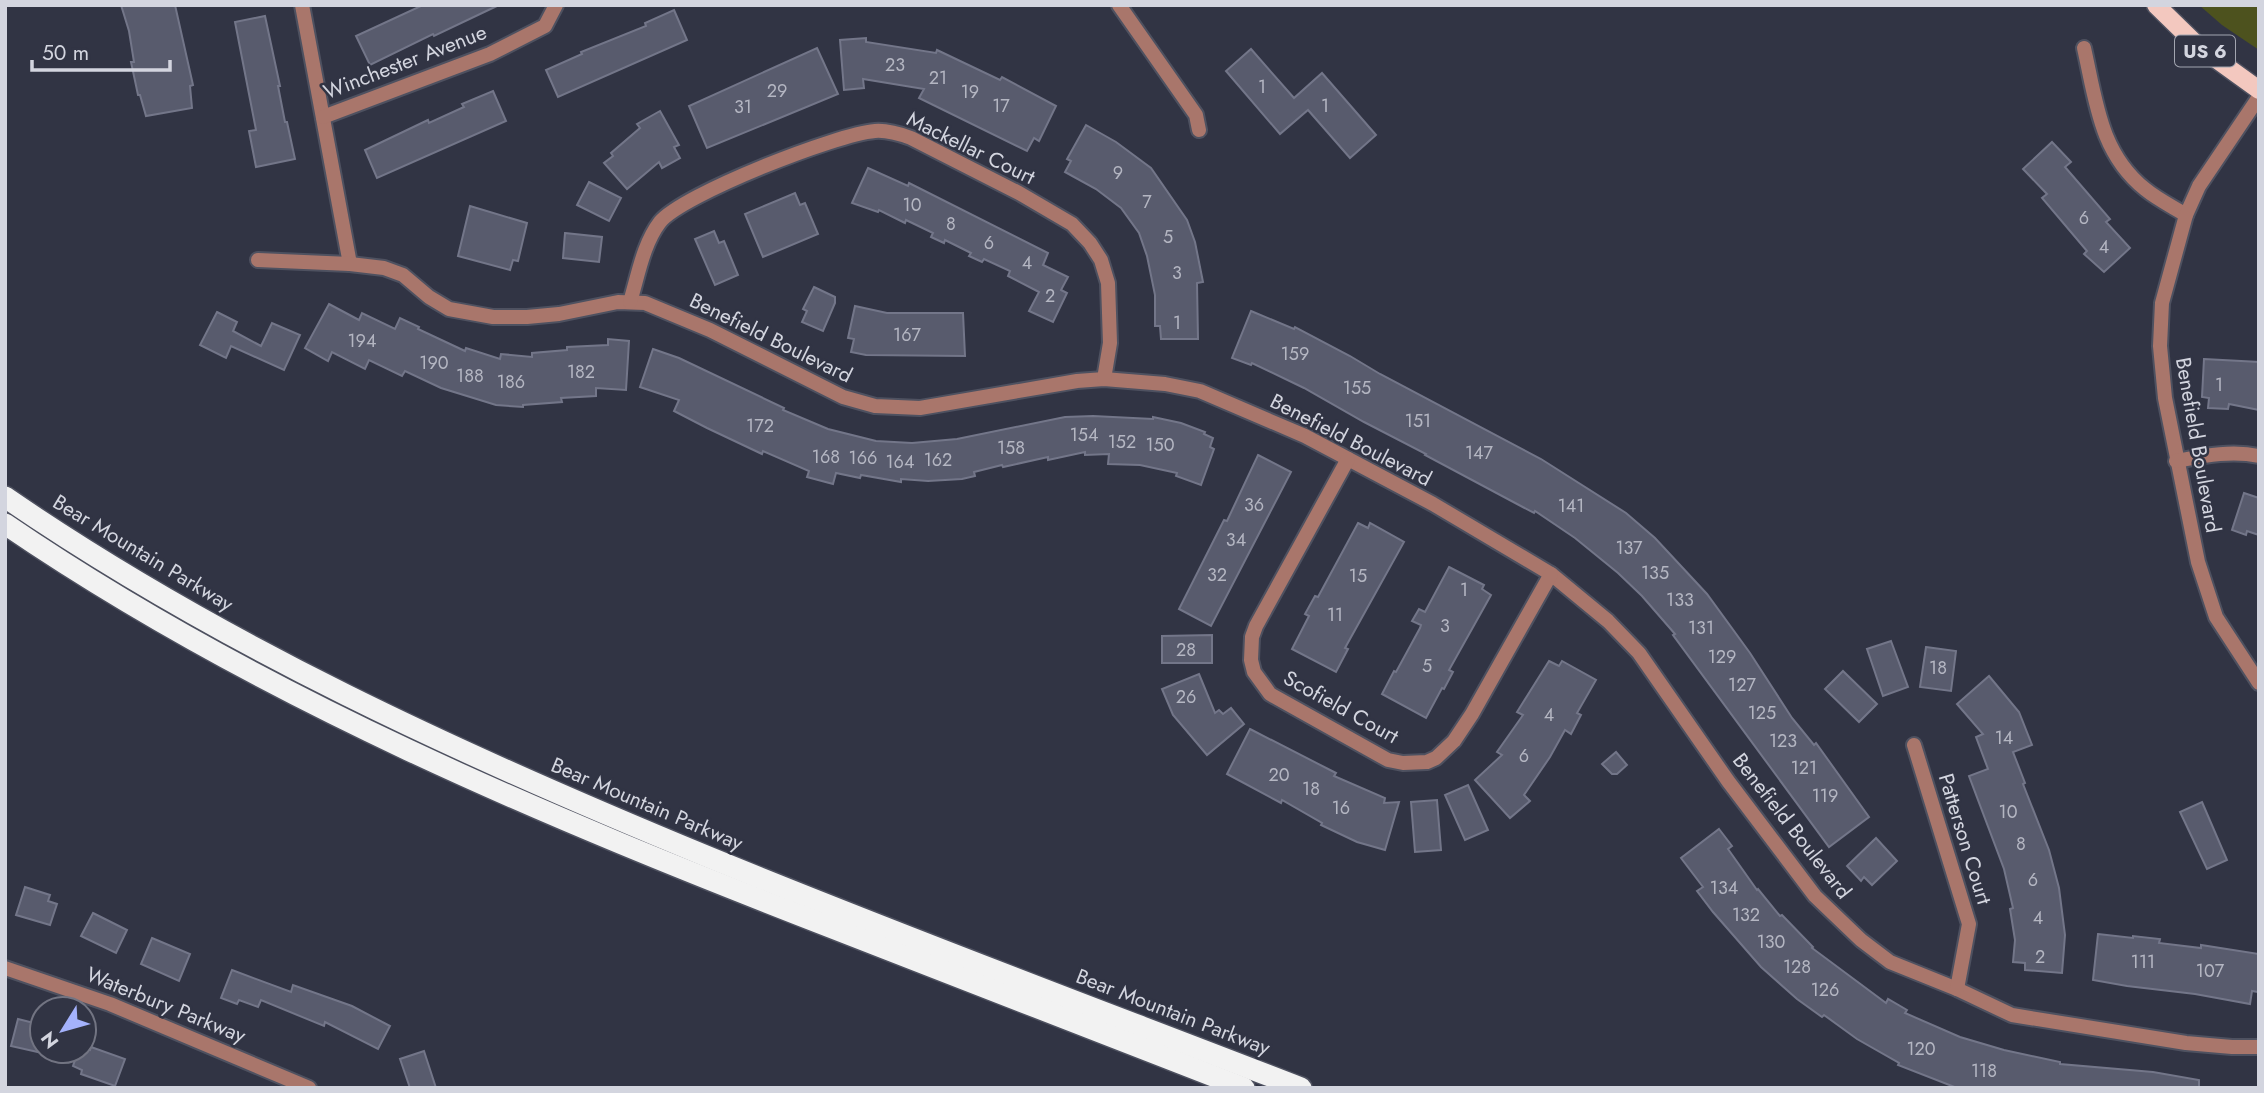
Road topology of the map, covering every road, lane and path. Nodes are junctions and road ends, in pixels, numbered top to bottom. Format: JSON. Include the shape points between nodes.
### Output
{"nodes":[{"id":1,"x":302,"y":5,"type":"edge"},
{"id":2,"x":556,"y":5,"type":"edge"},
{"id":3,"x":1119,"y":5,"type":"edge"},
{"id":4,"x":2156,"y":5,"type":"edge"},
{"id":5,"x":2084,"y":48,"type":"dead end"},
{"id":6,"x":2259,"y":90,"type":"edge"},
{"id":7,"x":2259,"y":97,"type":"edge"},
{"id":8,"x":323,"y":117,"type":"junction"},
{"id":9,"x":1199,"y":130,"type":"dead end"},
{"id":10,"x":2186,"y":215,"type":"junction"},
{"id":11,"x":258,"y":260,"type":"dead end"},
{"id":12,"x":350,"y":264,"type":"junction"},
{"id":13,"x":630,"y":302,"type":"junction"},
{"id":14,"x":1104,"y":379,"type":"junction"},
{"id":15,"x":2259,"y":456,"type":"edge"},
{"id":16,"x":1348,"y":459,"type":"junction"},
{"id":17,"x":2176,"y":461,"type":"junction"},
{"id":18,"x":5,"y":497,"type":"edge"},
{"id":19,"x":5,"y":524,"type":"edge"},
{"id":20,"x":1552,"y":574,"type":"junction"},
{"id":21,"x":2259,"y":683,"type":"edge"},
{"id":22,"x":1914,"y":745,"type":"dead end"},
{"id":23,"x":5,"y":968,"type":"edge"},
{"id":24,"x":1958,"y":989,"type":"junction"},
{"id":25,"x":2259,"y":1047,"type":"edge"},
{"id":26,"x":309,"y":1088,"type":"edge"},
{"id":27,"x":1244,"y":1088,"type":"edge"},
{"id":28,"x":1301,"y":1088,"type":"edge"}],
"edges":[{"from":1,"to":8,"type":"street","name":"Winchester Avenue"},
{"from":2,"to":8,"type":"street","name":"Winchester Avenue","via":[[545,26],[490,54]]},
{"from":3,"to":9,"type":"street","via":[[1196,115]]},
{"from":4,"to":6,"type":"main road","number":"US 6","via":[[2198,46]]},
{"from":5,"to":10,"type":"street","via":[[2106,140],[2115,157],[2146,191]]},
{"from":7,"to":10,"type":"street","name":"Benefield Boulevard","via":[[2199,186]]},
{"from":8,"to":12,"type":"street"},
{"from":10,"to":17,"type":"street","name":"Benefield Boulevard","via":[[2162,303],[2160,346]]},
{"from":11,"to":12,"type":"street","name":"Benefield Boulevard"},
{"from":12,"to":13,"type":"street","name":"Benefield Boulevard","via":[[403,275],[449,309],[493,317],[559,314]]},
{"from":13,"to":14,"type":"street","name":"Benefield Boulevard","via":[[645,303],[710,330],[843,397],[875,406],[920,408]]},
{"from":13,"to":14,"type":"street","name":"Mackellar Court","via":[[648,242],[661,221],[683,204],[851,134],[896,133],[1019,193],[1072,224],[1090,243],[1108,284],[1110,343]]},
{"from":14,"to":16,"type":"street","name":"Benefield Boulevard","via":[[1200,391]]},
{"from":15,"to":17,"type":"street","via":[[2217,453]]},
{"from":16,"to":20,"type":"street","name":"Benefield Boulevard"},
{"from":16,"to":20,"type":"street","name":"Scofield Court","via":[[1252,637],[1251,660],[1261,683],[1270,694],[1304,714],[1388,760],[1417,763],[1436,758],[1472,713]]},
{"from":17,"to":21,"type":"street","name":"Benefield Boulevard","via":[[2198,562],[2216,617]]},
{"from":18,"to":28,"type":"highway","name":"Bear Mountain Parkway","via":[[211,623],[462,750],[840,910]]},
{"from":19,"to":27,"type":"highway","via":[[199,643],[437,763],[684,871]]},
{"from":20,"to":24,"type":"street","name":"Benefield Boulevard","via":[[1639,653],[1815,896],[1890,962]]},
{"from":22,"to":24,"type":"street","name":"Patterson Court","via":[[1969,924]]},
{"from":23,"to":26,"type":"street","name":"Waterbury Parkway","via":[[110,1004]]},
{"from":24,"to":25,"type":"street","name":"Benefield Boulevard","via":[[2012,1015],[2186,1043]]}]}
